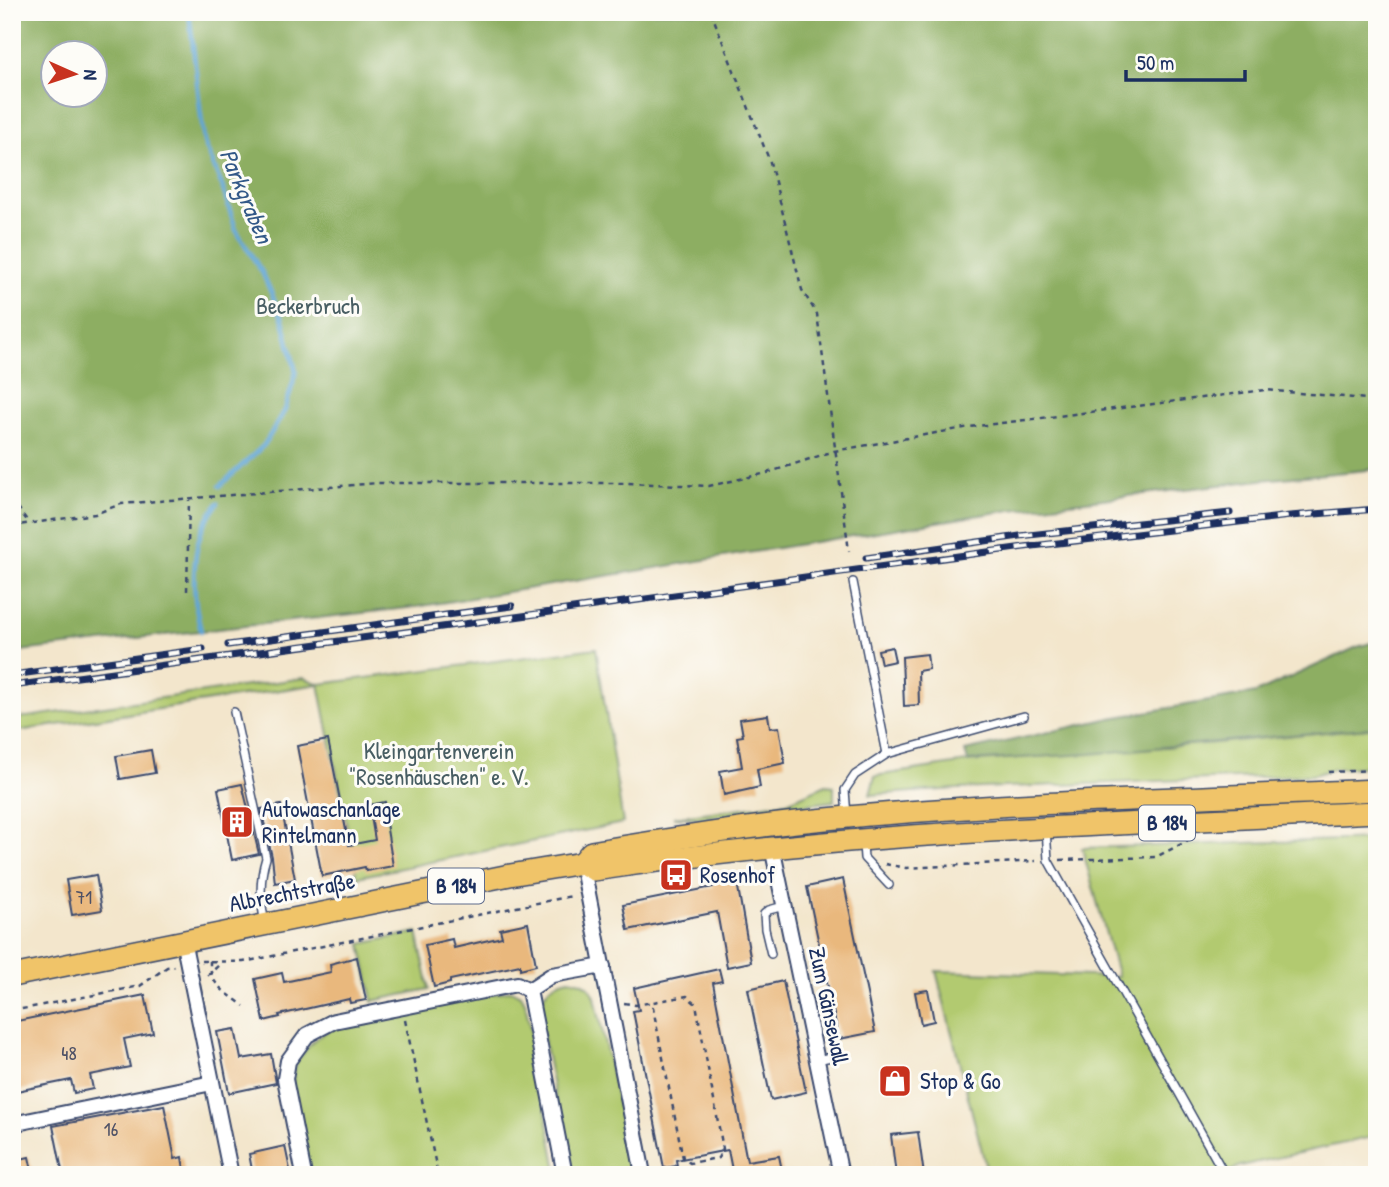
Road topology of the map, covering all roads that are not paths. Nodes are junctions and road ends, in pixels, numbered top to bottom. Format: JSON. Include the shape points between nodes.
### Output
{"nodes":[{"id":1,"x":853,"y":582,"type":"dead end"},
{"id":2,"x":234,"y":712,"type":"dead end"},
{"id":3,"x":1024,"y":716,"type":"dead end"},
{"id":4,"x":887,"y":754,"type":"junction"},
{"id":5,"x":1377,"y":790,"type":"edge"},
{"id":6,"x":1377,"y":812,"type":"edge"},
{"id":7,"x":848,"y":817,"type":"junction"},
{"id":8,"x":1046,"y":828,"type":"junction"},
{"id":9,"x":772,"y":847,"type":"junction"},
{"id":10,"x":863,"y":848,"type":"junction"},
{"id":11,"x":582,"y":863,"type":"junction"},
{"id":12,"x":889,"y":885,"type":"dead end"},
{"id":13,"x":785,"y":906,"type":"junction"},
{"id":14,"x":265,"y":924,"type":"junction"},
{"id":15,"x":183,"y":940,"type":"junction"},
{"id":16,"x":771,"y":954,"type":"dead end"},
{"id":17,"x":603,"y":966,"type":"junction"},
{"id":18,"x":12,"y":976,"type":"edge"},
{"id":19,"x":529,"y":990,"type":"junction"},
{"id":20,"x":212,"y":1083,"type":"junction"},
{"id":21,"x":12,"y":1124,"type":"edge"},
{"id":22,"x":643,"y":1174,"type":"edge"},
{"id":23,"x":231,"y":1175,"type":"edge"},
{"id":24,"x":304,"y":1175,"type":"edge"},
{"id":25,"x":565,"y":1175,"type":"edge"},
{"id":26,"x":841,"y":1175,"type":"edge"},
{"id":27,"x":1225,"y":1175,"type":"edge"}],
"edges":[{"from":1,"to":4,"type":"lane"},
{"from":2,"to":14,"type":"lane","via":[[266,858],[261,885]]},
{"from":3,"to":4,"type":"lane"},
{"from":4,"to":7,"type":"lane","via":[[855,775],[845,790]]},
{"from":5,"to":7,"type":"main road","number":"B 184"},
{"from":6,"to":8,"type":"main road","number":"B 184"},
{"from":7,"to":11,"type":"main road","name":"Albrechtstraße","number":"B 184","via":[[591,852]]},
{"from":8,"to":10,"type":"main road","number":"B 184"},
{"from":8,"to":27,"type":"lane","via":[[1048,860]]},
{"from":9,"to":10,"type":"main road","number":"B 184"},
{"from":9,"to":11,"type":"main road","name":"Albrechtstraße","number":"B 184","via":[[594,870]]},
{"from":9,"to":13,"type":"street","name":"Zum Gänsewall"},
{"from":10,"to":12,"type":"lane"},
{"from":11,"to":14,"type":"main road","name":"Albrechtstraße","number":"B 184"},
{"from":11,"to":17,"type":"street"},
{"from":13,"to":16,"type":"lane","via":[[764,914]]},
{"from":13,"to":26,"type":"street","name":"Zum Gänsewall","via":[[824,1058]]},
{"from":14,"to":15,"type":"main road","name":"Albrechtstraße","number":"B 184"},
{"from":15,"to":18,"type":"main road","name":"Albrechtstraße","number":"B 184"},
{"from":15,"to":20,"type":"street"},
{"from":17,"to":19,"type":"street","via":[[552,975]]},
{"from":17,"to":22,"type":"street"},
{"from":19,"to":24,"type":"street","via":[[517,984],[402,1007],[321,1026],[307,1035],[288,1061],[285,1079]]},
{"from":19,"to":25,"type":"street"},
{"from":20,"to":21,"type":"street"},
{"from":20,"to":23,"type":"street"}]}
